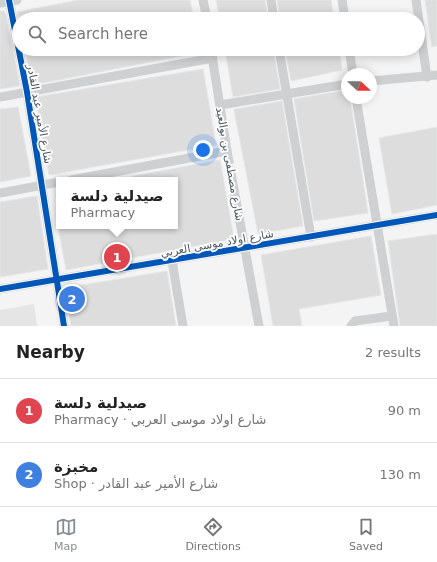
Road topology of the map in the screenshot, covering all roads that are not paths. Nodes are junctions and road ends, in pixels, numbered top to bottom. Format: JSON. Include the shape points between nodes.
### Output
{"nodes":[{"id":1,"x":12,"y":0,"type":"edge"},
{"id":2,"x":204,"y":0,"type":"edge"},
{"id":3,"x":270,"y":0,"type":"edge"},
{"id":4,"x":342,"y":0,"type":"edge"},
{"id":5,"x":416,"y":0,"type":"edge"},
{"id":6,"x":0,"y":3,"type":"edge"},
{"id":7,"x":14,"y":12,"type":"edge"},
{"id":8,"x":206,"y":12,"type":"edge"},
{"id":9,"x":273,"y":12,"type":"edge"},
{"id":10,"x":344,"y":12,"type":"edge"},
{"id":11,"x":418,"y":12,"type":"edge"},
{"id":12,"x":21,"y":56,"type":"edge"},
{"id":13,"x":202,"y":56,"type":"edge"},
{"id":14,"x":212,"y":56,"type":"edge"},
{"id":15,"x":280,"y":56,"type":"edge"},
{"id":16,"x":350,"y":56,"type":"edge"},
{"id":17,"x":424,"y":56,"type":"edge"},
{"id":18,"x":351,"y":68,"type":"edge"},
{"id":19,"x":437,"y":75,"type":"edge"},
{"id":20,"x":427,"y":77,"type":"junction"},
{"id":21,"x":377,"y":81,"type":"edge"},
{"id":22,"x":341,"y":85,"type":"edge"},
{"id":23,"x":27,"y":92,"type":"junction"},
{"id":24,"x":286,"y":93,"type":"junction"},
{"id":25,"x":0,"y":97,"type":"edge"},
{"id":26,"x":357,"y":104,"type":"edge"},
{"id":27,"x":220,"y":105,"type":"junction"},
{"id":28,"x":227,"y":151,"type":"junction"},
{"id":29,"x":87,"y":177,"type":"edge"},
{"id":30,"x":56,"y":183,"type":"edge"},
{"id":31,"x":42,"y":185,"type":"junction"},
{"id":32,"x":0,"y":193,"type":"edge"},
{"id":33,"x":437,"y":215,"type":"edge"},
{"id":34,"x":378,"y":226,"type":"junction"},
{"id":35,"x":311,"y":237,"type":"junction"},
{"id":36,"x":244,"y":248,"type":"junction"},
{"id":37,"x":172,"y":260,"type":"junction"},
{"id":38,"x":56,"y":279,"type":"junction"},
{"id":39,"x":0,"y":289,"type":"edge"},
{"id":40,"x":392,"y":316,"type":"junction"},
{"id":41,"x":64,"y":326,"type":"edge"},
{"id":42,"x":183,"y":326,"type":"edge"},
{"id":43,"x":259,"y":326,"type":"edge"},
{"id":44,"x":351,"y":326,"type":"edge"},
{"id":45,"x":394,"y":326,"type":"edge"}],
"edges":[{"from":1,"to":6,"type":"street"},
{"from":1,"to":7,"type":"street","name":"شارع الأمير عبد القادر"},
{"from":2,"to":8,"type":"street"},
{"from":3,"to":9,"type":"street"},
{"from":4,"to":10,"type":"street"},
{"from":5,"to":11,"type":"street"},
{"from":12,"to":23,"type":"street","name":"شارع الأمير عبد القادر"},
{"from":13,"to":23,"type":"street"},
{"from":14,"to":27,"type":"street","name":"شارع مصطفى بن بوالعيد"},
{"from":15,"to":24,"type":"street"},
{"from":16,"to":18,"type":"street"},
{"from":17,"to":20,"type":"street"},
{"from":19,"to":20,"type":"street"},
{"from":20,"to":21,"type":"street"},
{"from":22,"to":24,"type":"street"},
{"from":23,"to":25,"type":"street"},
{"from":23,"to":31,"type":"street","name":"شارع الأمير عبد القادر"},
{"from":24,"to":27,"type":"street"},
{"from":24,"to":35,"type":"street"},
{"from":26,"to":34,"type":"street"},
{"from":27,"to":28,"type":"street","name":"شارع مصطفى بن بوالعيد"},
{"from":28,"to":29,"type":"street"},
{"from":28,"to":36,"type":"street","name":"شارع مصطفى بن بوالعيد"},
{"from":30,"to":31,"type":"street"},
{"from":31,"to":32,"type":"street"},
{"from":31,"to":38,"type":"street","name":"شارع الأمير عبد القادر"},
{"from":33,"to":34,"type":"street","name":"شارع اولاد موسى العربي"},
{"from":34,"to":35,"type":"street","name":"شارع اولاد موسى العربي"},
{"from":34,"to":40,"type":"street"},
{"from":35,"to":36,"type":"street","name":"شارع اولاد موسى العربي"},
{"from":36,"to":37,"type":"street","name":"شارع اولاد موسى العربي"},
{"from":36,"to":43,"type":"street","name":"شارع مصطفى بن بوالعيد"},
{"from":37,"to":38,"type":"street","name":"شارع اولاد موسى العربي"},
{"from":37,"to":42,"type":"street"},
{"from":38,"to":39,"type":"street","name":"شارع اولاد موسى العربي"},
{"from":38,"to":41,"type":"street","name":"شارع الأمير عبد القادر"},
{"from":40,"to":44,"type":"street","via":[[355,321]]},
{"from":40,"to":45,"type":"street"}]}
